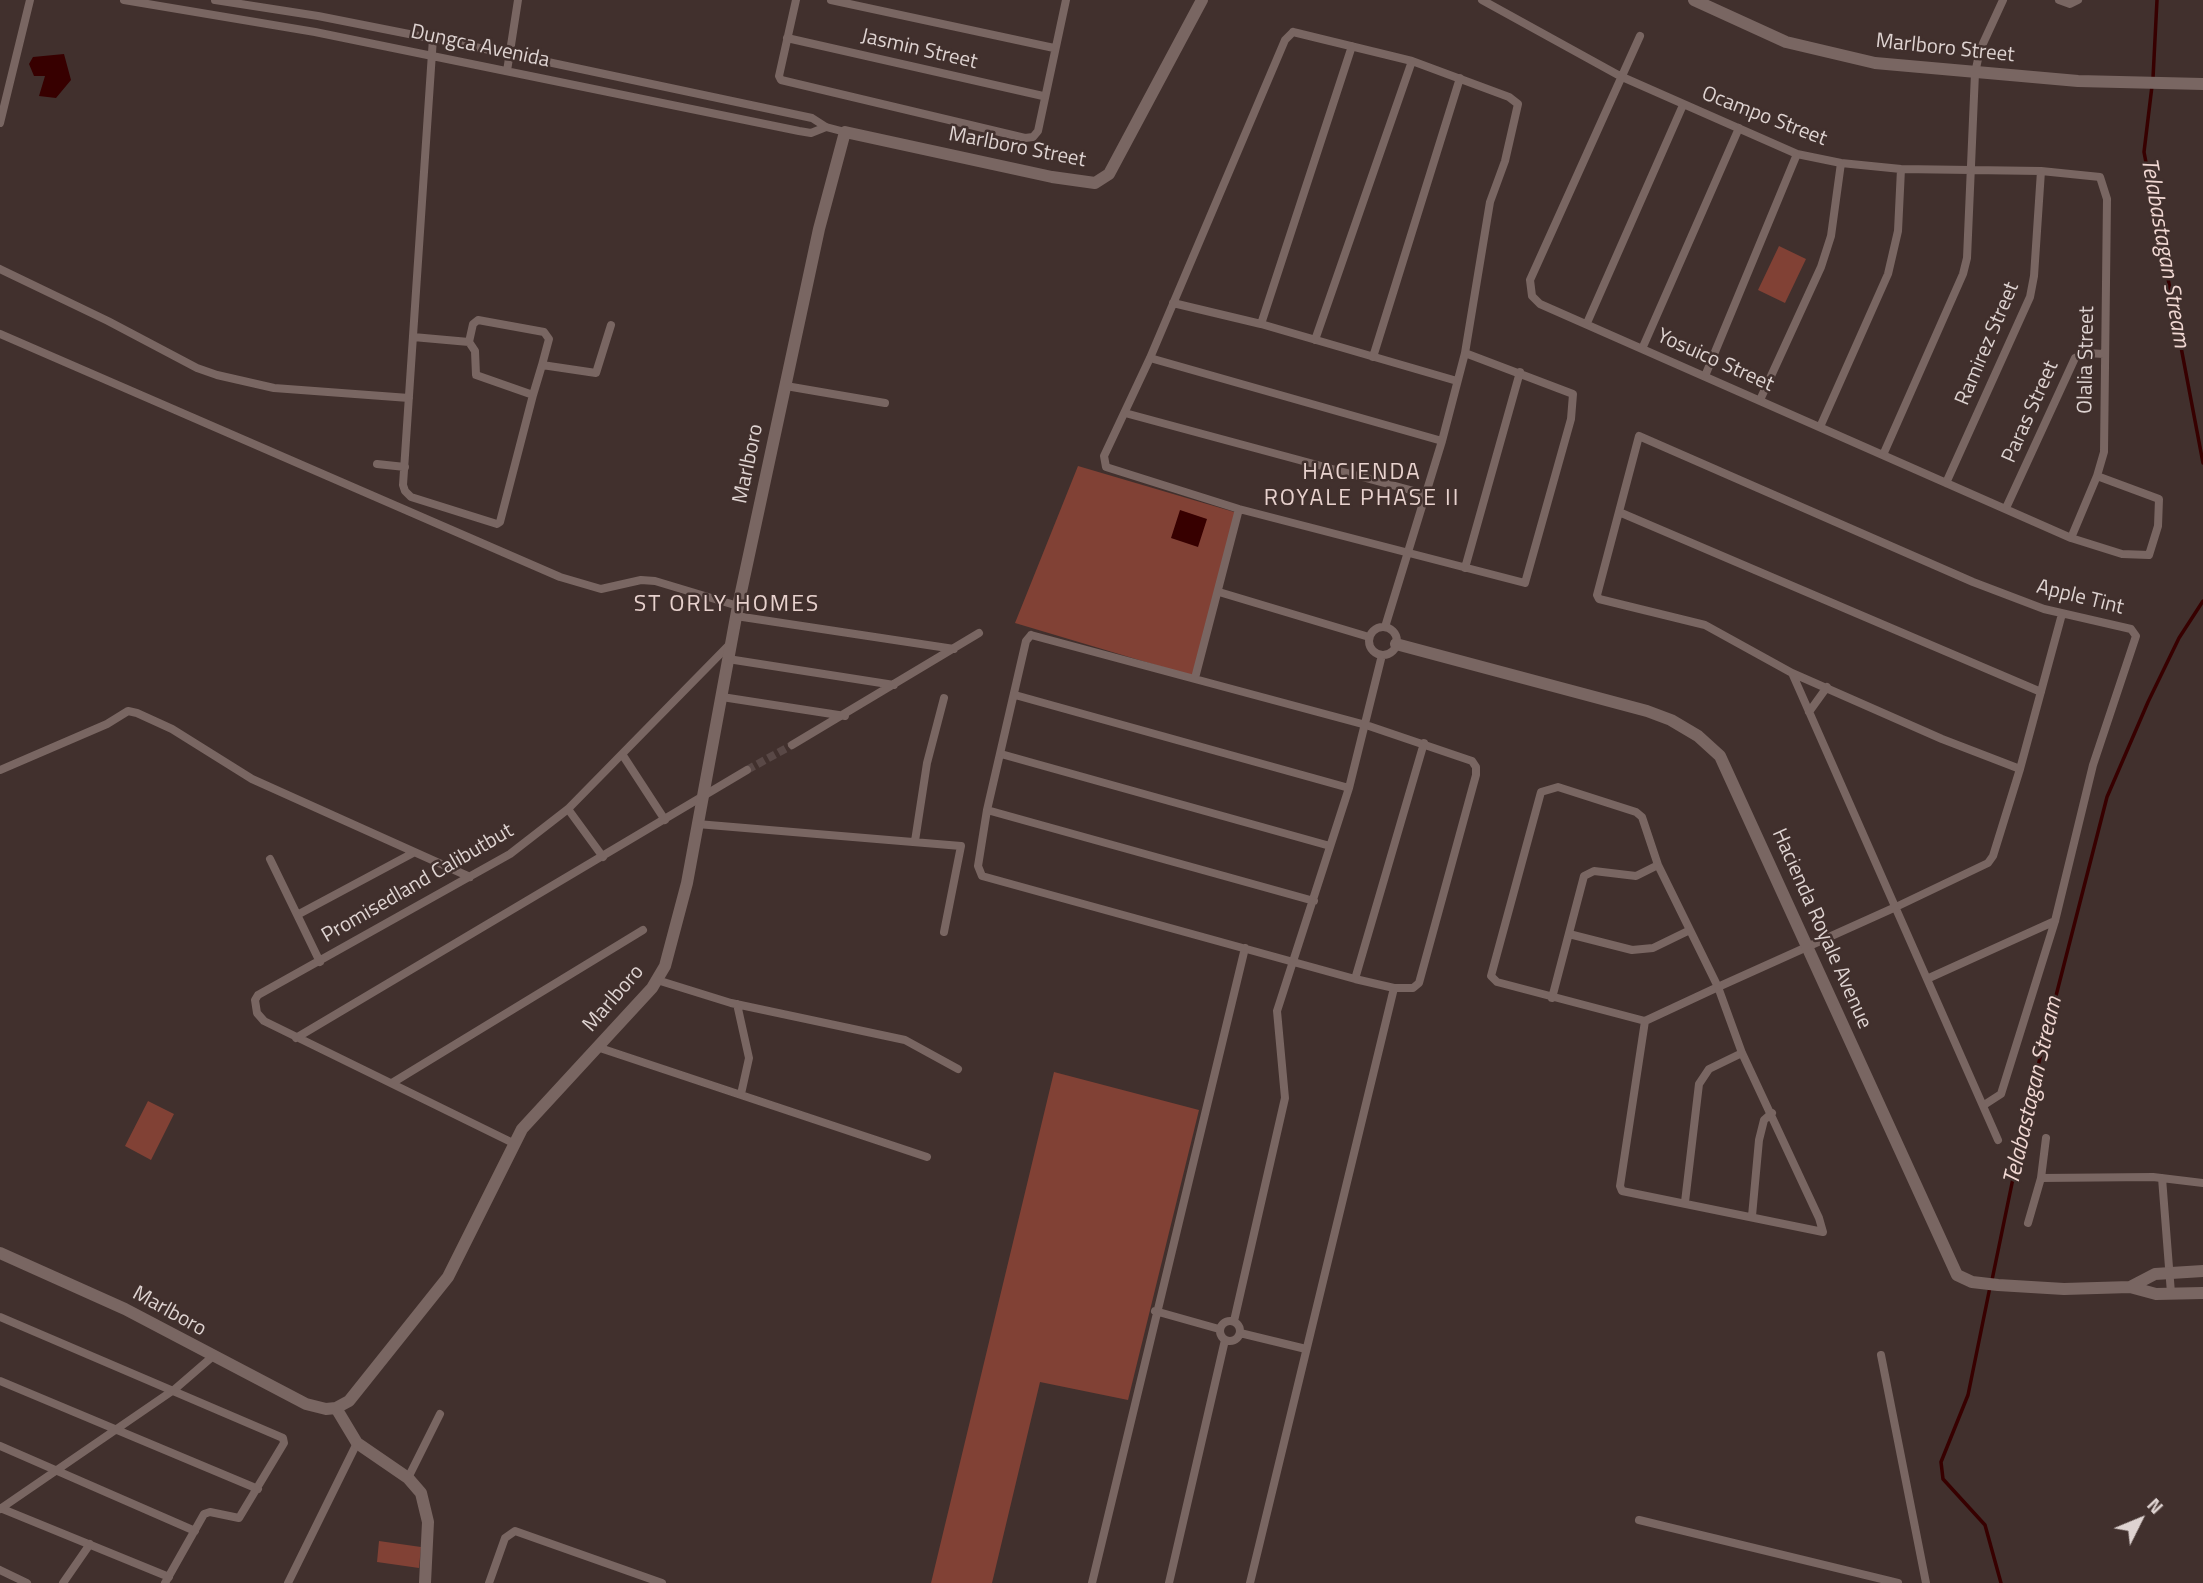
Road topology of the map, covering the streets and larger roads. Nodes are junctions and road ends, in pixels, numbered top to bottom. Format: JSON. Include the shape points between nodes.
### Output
{"nodes":[{"id":1,"x":30,"y":0,"type":"edge"},
{"id":2,"x":124,"y":0,"type":"edge"},
{"id":3,"x":215,"y":0,"type":"edge"},
{"id":4,"x":518,"y":0,"type":"edge"},
{"id":5,"x":796,"y":0,"type":"edge"},
{"id":6,"x":831,"y":0,"type":"edge"},
{"id":7,"x":1066,"y":0,"type":"edge"},
{"id":8,"x":1202,"y":0,"type":"edge"},
{"id":9,"x":1482,"y":0,"type":"edge"},
{"id":10,"x":1695,"y":0,"type":"edge"},
{"id":11,"x":2003,"y":0,"type":"edge"},
{"id":12,"x":2059,"y":0,"type":"edge"},
{"id":13,"x":2078,"y":0,"type":"edge"},
{"id":14,"x":1640,"y":36,"type":"dead end"},
{"id":15,"x":433,"y":38,"type":"junction"},
{"id":16,"x":787,"y":38,"type":"junction"},
{"id":17,"x":1352,"y":46,"type":"junction"},
{"id":18,"x":1054,"y":48,"type":"junction"},
{"id":19,"x":510,"y":54,"type":"junction"},
{"id":20,"x":434,"y":55,"type":"junction"},
{"id":21,"x":1412,"y":61,"type":"junction"},
{"id":22,"x":507,"y":71,"type":"junction"},
{"id":23,"x":1975,"y":73,"type":"junction"},
{"id":24,"x":1620,"y":76,"type":"junction"},
{"id":25,"x":1460,"y":78,"type":"junction"},
{"id":26,"x":2203,"y":84,"type":"edge"},
{"id":27,"x":1044,"y":96,"type":"junction"},
{"id":28,"x":1683,"y":105,"type":"junction"},
{"id":29,"x":0,"y":124,"type":"edge"},
{"id":30,"x":826,"y":128,"type":"junction"},
{"id":31,"x":1739,"y":128,"type":"junction"},
{"id":32,"x":845,"y":132,"type":"junction"},
{"id":33,"x":1797,"y":154,"type":"junction"},
{"id":34,"x":1841,"y":163,"type":"junction"},
{"id":35,"x":1901,"y":169,"type":"junction"},
{"id":36,"x":1970,"y":171,"type":"junction"},
{"id":37,"x":2041,"y":171,"type":"junction"},
{"id":38,"x":2100,"y":177,"type":"joint"},
{"id":39,"x":0,"y":269,"type":"edge"},
{"id":40,"x":1173,"y":303,"type":"junction"},
{"id":41,"x":1587,"y":323,"type":"junction"},
{"id":42,"x":1261,"y":324,"type":"junction"},
{"id":43,"x":611,"y":325,"type":"dead end"},
{"id":44,"x":0,"y":334,"type":"edge"},
{"id":45,"x":413,"y":337,"type":"junction"},
{"id":46,"x":1315,"y":340,"type":"junction"},
{"id":47,"x":469,"y":342,"type":"junction"},
{"id":48,"x":1642,"y":349,"type":"junction"},
{"id":49,"x":1465,"y":353,"type":"junction"},
{"id":50,"x":2104,"y":355,"type":"junction"},
{"id":51,"x":1373,"y":357,"type":"junction"},
{"id":52,"x":1150,"y":358,"type":"junction"},
{"id":53,"x":542,"y":365,"type":"junction"},
{"id":54,"x":1520,"y":372,"type":"junction"},
{"id":55,"x":1705,"y":376,"type":"junction"},
{"id":56,"x":1457,"y":380,"type":"junction"},
{"id":57,"x":786,"y":386,"type":"junction"},
{"id":58,"x":533,"y":396,"type":"junction"},
{"id":59,"x":409,"y":398,"type":"junction"},
{"id":60,"x":1760,"y":400,"type":"junction"},
{"id":61,"x":885,"y":403,"type":"dead end"},
{"id":62,"x":1125,"y":413,"type":"junction"},
{"id":63,"x":1820,"y":427,"type":"junction"},
{"id":64,"x":1442,"y":441,"type":"junction"},
{"id":65,"x":1883,"y":455,"type":"junction"},
{"id":66,"x":377,"y":464,"type":"dead end"},
{"id":67,"x":405,"y":467,"type":"junction"},
{"id":68,"x":2097,"y":476,"type":"junction"},
{"id":69,"x":1946,"y":483,"type":"junction"},
{"id":70,"x":1425,"y":494,"type":"junction"},
{"id":71,"x":2007,"y":508,"type":"junction"},
{"id":72,"x":1239,"y":509,"type":"junction"},
{"id":73,"x":1619,"y":512,"type":"junction"},
{"id":74,"x":2071,"y":538,"type":"junction"},
{"id":75,"x":1409,"y":554,"type":"junction"},
{"id":76,"x":1465,"y":568,"type":"junction"},
{"id":77,"x":1219,"y":592,"type":"junction"},
{"id":78,"x":737,"y":611,"type":"junction"},
{"id":79,"x":2062,"y":614,"type":"junction"},
{"id":80,"x":1385,"y":626,"type":"junction"},
{"id":81,"x":979,"y":633,"type":"dead end"},
{"id":82,"x":1369,"y":637,"type":"junction"},
{"id":83,"x":731,"y":643,"type":"junction"},
{"id":84,"x":1396,"y":644,"type":"junction"},
{"id":85,"x":954,"y":649,"type":"junction"},
{"id":86,"x":1382,"y":655,"type":"junction"},
{"id":87,"x":728,"y":659,"type":"junction"},
{"id":88,"x":1792,"y":673,"type":"junction"},
{"id":89,"x":1195,"y":678,"type":"junction"},
{"id":90,"x":894,"y":685,"type":"junction"},
{"id":91,"x":1827,"y":687,"type":"junction"},
{"id":92,"x":2041,"y":692,"type":"junction"},
{"id":93,"x":1015,"y":695,"type":"junction"},
{"id":94,"x":722,"y":697,"type":"junction"},
{"id":95,"x":944,"y":698,"type":"dead end"},
{"id":96,"x":1809,"y":712,"type":"junction"},
{"id":97,"x":845,"y":716,"type":"junction"},
{"id":98,"x":1366,"y":725,"type":"junction"},
{"id":99,"x":1424,"y":743,"type":"junction"},
{"id":100,"x":792,"y":746,"type":"tunnel mouth"},
{"id":101,"x":622,"y":754,"type":"junction"},
{"id":102,"x":1001,"y":754,"type":"junction"},
{"id":103,"x":2020,"y":769,"type":"junction"},
{"id":104,"x":747,"y":770,"type":"tunnel mouth"},
{"id":105,"x":0,"y":771,"type":"edge"},
{"id":106,"x":1349,"y":788,"type":"junction"},
{"id":107,"x":702,"y":794,"type":"junction"},
{"id":108,"x":568,"y":809,"type":"junction"},
{"id":109,"x":987,"y":810,"type":"junction"},
{"id":110,"x":665,"y":820,"type":"junction"},
{"id":111,"x":697,"y":824,"type":"junction"},
{"id":112,"x":915,"y":841,"type":"junction"},
{"id":113,"x":1330,"y":846,"type":"junction"},
{"id":114,"x":413,"y":853,"type":"junction"},
{"id":115,"x":603,"y":857,"type":"junction"},
{"id":116,"x":270,"y":859,"type":"dead end"},
{"id":117,"x":1658,"y":864,"type":"junction"},
{"id":118,"x":470,"y":877,"type":"junction"},
{"id":119,"x":1314,"y":901,"type":"junction"},
{"id":120,"x":1898,"y":906,"type":"junction"},
{"id":121,"x":299,"y":914,"type":"junction"},
{"id":122,"x":2055,"y":921,"type":"junction"},
{"id":123,"x":643,"y":930,"type":"dead end"},
{"id":124,"x":1689,"y":930,"type":"junction"},
{"id":125,"x":944,"y":932,"type":"dead end"},
{"id":126,"x":1569,"y":934,"type":"junction"},
{"id":127,"x":1809,"y":947,"type":"junction"},
{"id":128,"x":1245,"y":948,"type":"junction"},
{"id":129,"x":320,"y":962,"type":"junction"},
{"id":130,"x":1291,"y":962,"type":"junction"},
{"id":131,"x":1929,"y":978,"type":"junction"},
{"id":132,"x":1355,"y":979,"type":"junction"},
{"id":133,"x":657,"y":980,"type":"junction"},
{"id":134,"x":1718,"y":987,"type":"junction"},
{"id":135,"x":1394,"y":988,"type":"junction"},
{"id":136,"x":1552,"y":998,"type":"junction"},
{"id":137,"x":737,"y":1004,"type":"junction"},
{"id":138,"x":1645,"y":1021,"type":"junction"},
{"id":139,"x":296,"y":1038,"type":"junction"},
{"id":140,"x":597,"y":1047,"type":"junction"},
{"id":141,"x":1742,"y":1053,"type":"junction"},
{"id":142,"x":958,"y":1069,"type":"dead end"},
{"id":143,"x":391,"y":1083,"type":"junction"},
{"id":144,"x":741,"y":1094,"type":"junction"},
{"id":145,"x":1983,"y":1105,"type":"junction"},
{"id":146,"x":1772,"y":1113,"type":"junction"},
{"id":147,"x":2046,"y":1138,"type":"dead end"},
{"id":148,"x":1998,"y":1140,"type":"dead end"},
{"id":149,"x":513,"y":1143,"type":"junction"},
{"id":150,"x":928,"y":1157,"type":"dead end"},
{"id":151,"x":2041,"y":1178,"type":"junction"},
{"id":152,"x":2162,"y":1178,"type":"junction"},
{"id":153,"x":2203,"y":1183,"type":"edge"},
{"id":154,"x":1685,"y":1202,"type":"junction"},
{"id":155,"x":1752,"y":1216,"type":"junction"},
{"id":156,"x":2028,"y":1223,"type":"dead end"},
{"id":157,"x":0,"y":1253,"type":"edge"},
{"id":158,"x":2203,"y":1271,"type":"edge"},
{"id":159,"x":2171,"y":1273,"type":"junction"},
{"id":160,"x":2130,"y":1287,"type":"junction"},
{"id":161,"x":2171,"y":1293,"type":"junction"},
{"id":162,"x":2203,"y":1293,"type":"edge"},
{"id":163,"x":1155,"y":1311,"type":"junction"},
{"id":164,"x":0,"y":1317,"type":"edge"},
{"id":165,"x":1234,"y":1321,"type":"junction"},
{"id":166,"x":1219,"y":1329,"type":"junction"},
{"id":167,"x":1240,"y":1333,"type":"junction"},
{"id":168,"x":1225,"y":1340,"type":"junction"},
{"id":169,"x":1306,"y":1349,"type":"junction"},
{"id":170,"x":1881,"y":1355,"type":"dead end"},
{"id":171,"x":212,"y":1357,"type":"junction"},
{"id":172,"x":0,"y":1381,"type":"edge"},
{"id":173,"x":175,"y":1389,"type":"junction"},
{"id":174,"x":336,"y":1408,"type":"junction"},
{"id":175,"x":440,"y":1414,"type":"dead end"},
{"id":176,"x":114,"y":1430,"type":"junction"},
{"id":177,"x":357,"y":1443,"type":"junction"},
{"id":178,"x":0,"y":1446,"type":"edge"},
{"id":179,"x":54,"y":1470,"type":"junction"},
{"id":180,"x":408,"y":1478,"type":"junction"},
{"id":181,"x":258,"y":1489,"type":"junction"},
{"id":182,"x":0,"y":1508,"type":"edge"},
{"id":183,"x":1639,"y":1520,"type":"dead end"},
{"id":184,"x":195,"y":1531,"type":"junction"},
{"id":185,"x":90,"y":1544,"type":"junction"},
{"id":186,"x":0,"y":1570,"type":"edge"},
{"id":187,"x":167,"y":1580,"type":"edge"},
{"id":188,"x":27,"y":1583,"type":"edge"},
{"id":189,"x":63,"y":1583,"type":"edge"},
{"id":190,"x":288,"y":1583,"type":"edge"},
{"id":191,"x":425,"y":1583,"type":"edge"},
{"id":192,"x":489,"y":1583,"type":"edge"},
{"id":193,"x":662,"y":1583,"type":"edge"},
{"id":194,"x":1092,"y":1583,"type":"edge"},
{"id":195,"x":1169,"y":1583,"type":"edge"},
{"id":196,"x":1250,"y":1583,"type":"edge"},
{"id":197,"x":1898,"y":1583,"type":"edge"},
{"id":198,"x":1926,"y":1583,"type":"edge"}],
"edges":[{"from":1,"to":29,"type":"street"},
{"from":2,"to":20,"type":"street","name":"Dungca Avenida"},
{"from":3,"to":15,"type":"street","name":"Dungca Avenida"},
{"from":4,"to":19,"type":"street"},
{"from":5,"to":16,"type":"street"},
{"from":6,"to":18,"type":"street"},
{"from":7,"to":18,"type":"street"},
{"from":8,"to":32,"type":"street","name":"Marlboro Street","via":[[1109,174],[1096,183]]},
{"from":9,"to":24,"type":"street","name":"Ocampo Street"},
{"from":10,"to":23,"type":"street","name":"Marlboro Street","via":[[1817,52]]},
{"from":11,"to":23,"type":"street","via":[[1980,50]]},
{"from":12,"to":13,"type":"street","via":[[2070,4]]},
{"from":14,"to":24,"type":"street","name":"Yosuico Street"},
{"from":15,"to":19,"type":"street","name":"Dungca Avenida"},
{"from":15,"to":20,"type":"street"},
{"from":16,"to":27,"type":"street","name":"Jasmin Street"},
{"from":16,"to":27,"type":"street","via":[[781,80],[1025,138],[1038,131]]},
{"from":17,"to":21,"type":"street"},
{"from":17,"to":40,"type":"street","via":[[1298,32],[1288,35]]},
{"from":17,"to":42,"type":"street"},
{"from":18,"to":27,"type":"street"},
{"from":19,"to":22,"type":"street"},
{"from":19,"to":30,"type":"street","name":"Dungca Avenida","via":[[812,118]]},
{"from":20,"to":22,"type":"street","name":"Dungca Avenida"},
{"from":20,"to":45,"type":"street"},
{"from":21,"to":25,"type":"street"},
{"from":21,"to":46,"type":"street"},
{"from":22,"to":30,"type":"street","name":"Dungca Avenida","via":[[799,131]]},
{"from":23,"to":26,"type":"street","name":"Marlboro Street"},
{"from":23,"to":36,"type":"street"},
{"from":24,"to":28,"type":"street","name":"Ocampo Street"},
{"from":24,"to":41,"type":"street","name":"Yosuico Street","via":[[1529,287],[1540,304]]},
{"from":25,"to":49,"type":"street","via":[[1516,99],[1518,104],[1506,160],[1490,202]]},
{"from":25,"to":51,"type":"street"},
{"from":28,"to":31,"type":"street","name":"Ocampo Street"},
{"from":28,"to":41,"type":"street"},
{"from":30,"to":32,"type":"street","name":"Dungca Avenida"},
{"from":31,"to":33,"type":"street","name":"Ocampo Street"},
{"from":31,"to":48,"type":"street"},
{"from":32,"to":57,"type":"street","name":"Marlboro","via":[[818,229]]},
{"from":33,"to":34,"type":"street","name":"Ocampo Street"},
{"from":33,"to":55,"type":"street"},
{"from":34,"to":35,"type":"street","name":"Ocampo Street"},
{"from":34,"to":60,"type":"street","via":[[1831,236],[1821,267]]},
{"from":35,"to":36,"type":"street","name":"Ocampo Street"},
{"from":35,"to":63,"type":"street","via":[[1898,231],[1888,274]]},
{"from":36,"to":37,"type":"street","name":"Ocampo Street"},
{"from":36,"to":65,"type":"street","via":[[1963,274]]},
{"from":37,"to":38,"type":"street","name":"Ocampo Street"},
{"from":37,"to":69,"type":"street","name":"Ramirez Street","via":[[2030,297]]},
{"from":38,"to":50,"type":"street","name":"Olalia Street","via":[[2107,199]]},
{"from":39,"to":59,"type":"street","via":[[217,375],[285,390]]},
{"from":40,"to":42,"type":"street"},
{"from":40,"to":52,"type":"street"},
{"from":41,"to":48,"type":"street","name":"Yosuico Street"},
{"from":42,"to":46,"type":"street"},
{"from":43,"to":53,"type":"street","via":[[596,373]]},
{"from":44,"to":78,"type":"street","via":[[560,578],[601,589],[655,581]]},
{"from":45,"to":47,"type":"street"},
{"from":45,"to":59,"type":"street"},
{"from":46,"to":51,"type":"street"},
{"from":47,"to":53,"type":"street","via":[[478,320],[544,332],[549,339]]},
{"from":47,"to":58,"type":"street","via":[[475,351],[477,375]]},
{"from":48,"to":55,"type":"street","name":"Yosuico Street"},
{"from":49,"to":54,"type":"street"},
{"from":49,"to":56,"type":"street"},
{"from":50,"to":68,"type":"street","name":"Olalia Street","via":[[2104,452]]},
{"from":50,"to":71,"type":"street","name":"Paras Street","via":[[2087,353],[2074,358]]},
{"from":51,"to":56,"type":"street"},
{"from":52,"to":62,"type":"street"},
{"from":52,"to":64,"type":"street"},
{"from":53,"to":58,"type":"street"},
{"from":54,"to":76,"type":"street"},
{"from":54,"to":76,"type":"street","via":[[1573,394],[1571,419],[1529,579],[1521,584]]},
{"from":55,"to":60,"type":"street","name":"Yosuico Street"},
{"from":56,"to":64,"type":"street"},
{"from":57,"to":61,"type":"street"},
{"from":57,"to":78,"type":"street","name":"Marlboro"},
{"from":58,"to":67,"type":"street","via":[[500,523],[411,497],[403,485]]},
{"from":59,"to":67,"type":"street"},
{"from":60,"to":63,"type":"street","name":"Yosuico Street"},
{"from":62,"to":70,"type":"street"},
{"from":62,"to":72,"type":"street","via":[[1104,456],[1106,467]]},
{"from":63,"to":65,"type":"street","name":"Yosuico Street"},
{"from":64,"to":70,"type":"street"},
{"from":65,"to":69,"type":"street","name":"Yosuico Street"},
{"from":66,"to":67,"type":"street"},
{"from":68,"to":74,"type":"street","name":"Olalia Street"},
{"from":68,"to":74,"type":"street","name":"Yosuico Street","via":[[2159,499],[2158,526],[2149,555],[2122,554]]},
{"from":69,"to":71,"type":"street","name":"Yosuico Street"},
{"from":70,"to":75,"type":"street"},
{"from":71,"to":74,"type":"street","name":"Yosuico Street"},
{"from":72,"to":75,"type":"street"},
{"from":72,"to":77,"type":"street"},
{"from":73,"to":79,"type":"street","name":"Apple Tint","via":[[1639,436],[1643,436],[1943,569]]},
{"from":73,"to":88,"type":"street","via":[[1597,595],[1600,599],[1705,625]]},
{"from":73,"to":92,"type":"street"},
{"from":75,"to":76,"type":"street"},
{"from":75,"to":80,"type":"street"},
{"from":77,"to":82,"type":"street"},
{"from":77,"to":89,"type":"street"},
{"from":78,"to":83,"type":"street","name":"Marlboro"},
{"from":78,"to":85,"type":"street"},
{"from":79,"to":92,"type":"street"},
{"from":79,"to":122,"type":"street","name":"Apple Tint","via":[[2123,626],[2136,636],[2084,797]]},
{"from":80,"to":82,"type":"street"},
{"from":80,"to":84,"type":"street","via":[[1394,633]]},
{"from":81,"to":85,"type":"street"},
{"from":82,"to":86,"type":"street","via":[[1371,649]]},
{"from":83,"to":87,"type":"street","name":"Marlboro"},
{"from":83,"to":101,"type":"street","name":"Promisedland Calibutbut"},
{"from":84,"to":86,"type":"street"},
{"from":84,"to":127,"type":"street","name":"Hacienda Royale Avenue","via":[[1647,711],[1698,736],[1731,773]]},
{"from":85,"to":90,"type":"street"},
{"from":86,"to":98,"type":"street"},
{"from":87,"to":90,"type":"street"},
{"from":87,"to":94,"type":"street","name":"Marlboro"},
{"from":88,"to":91,"type":"street"},
{"from":88,"to":96,"type":"street"},
{"from":89,"to":93,"type":"street","via":[[1031,635]]},
{"from":89,"to":98,"type":"street"},
{"from":90,"to":97,"type":"street"},
{"from":91,"to":96,"type":"street"},
{"from":91,"to":103,"type":"street"},
{"from":92,"to":103,"type":"street"},
{"from":93,"to":102,"type":"street"},
{"from":93,"to":106,"type":"street"},
{"from":94,"to":97,"type":"street"},
{"from":94,"to":107,"type":"street","name":"Marlboro"},
{"from":95,"to":112,"type":"street","via":[[927,763]]},
{"from":96,"to":120,"type":"street"},
{"from":97,"to":100,"type":"street"},
{"from":98,"to":99,"type":"street"},
{"from":98,"to":106,"type":"street"},
{"from":99,"to":132,"type":"street"},
{"from":99,"to":135,"type":"street","via":[[1472,761],[1476,775],[1422,974],[1413,988]]},
{"from":101,"to":108,"type":"street","name":"Promisedland Calibutbut"},
{"from":101,"to":110,"type":"street"},
{"from":102,"to":109,"type":"street"},
{"from":102,"to":113,"type":"street"},
{"from":103,"to":120,"type":"street","via":[[1988,863]]},
{"from":104,"to":107,"type":"street"},
{"from":105,"to":114,"type":"street","via":[[128,711],[172,729],[252,779]]},
{"from":106,"to":113,"type":"street"},
{"from":107,"to":110,"type":"street"},
{"from":107,"to":111,"type":"street","name":"Marlboro"},
{"from":108,"to":115,"type":"street"},
{"from":108,"to":118,"type":"street","name":"Promisedland Calibutbut","via":[[510,854]]},
{"from":109,"to":119,"type":"street"},
{"from":109,"to":128,"type":"street","via":[[978,866],[982,876]]},
{"from":110,"to":115,"type":"street"},
{"from":111,"to":112,"type":"street"},
{"from":111,"to":133,"type":"street","name":"Marlboro","via":[[687,883],[665,966]]},
{"from":112,"to":125,"type":"street","via":[[961,846]]},
{"from":113,"to":119,"type":"street"},
{"from":114,"to":118,"type":"street"},
{"from":114,"to":121,"type":"street"},
{"from":115,"to":139,"type":"street"},
{"from":116,"to":121,"type":"street"},
{"from":117,"to":124,"type":"street"},
{"from":117,"to":126,"type":"street","via":[[1636,876],[1588,872]]},
{"from":117,"to":136,"type":"street","via":[[1642,817],[1636,812],[1558,788],[1541,792],[1491,976],[1496,982]]},
{"from":118,"to":129,"type":"street","name":"Promisedland Calibutbut"},
{"from":119,"to":130,"type":"street"},
{"from":120,"to":127,"type":"street"},
{"from":120,"to":131,"type":"street"},
{"from":121,"to":129,"type":"street"},
{"from":122,"to":131,"type":"street"},
{"from":122,"to":145,"type":"street","name":"Apple Tint","via":[[2001,1094]]},
{"from":123,"to":143,"type":"street"},
{"from":124,"to":126,"type":"street","via":[[1653,948],[1632,950]]},
{"from":124,"to":134,"type":"street"},
{"from":126,"to":136,"type":"street"},
{"from":127,"to":134,"type":"street"},
{"from":127,"to":160,"type":"street","name":"Hacienda Royale Avenue","via":[[1954,1272],[1972,1282],[1998,1285]]},
{"from":128,"to":130,"type":"street"},
{"from":128,"to":163,"type":"street"},
{"from":129,"to":139,"type":"street","name":"Promisedland Calibutbut","via":[[255,1000],[264,1021]]},
{"from":130,"to":132,"type":"street"},
{"from":130,"to":165,"type":"street","via":[[1277,1011],[1284,1098]]},
{"from":131,"to":145,"type":"street"},
{"from":132,"to":135,"type":"street"},
{"from":133,"to":137,"type":"street"},
{"from":133,"to":140,"type":"street","name":"Marlboro"},
{"from":134,"to":138,"type":"street"},
{"from":134,"to":141,"type":"street"},
{"from":135,"to":169,"type":"street"},
{"from":136,"to":138,"type":"street"},
{"from":137,"to":142,"type":"street","via":[[905,1040]]},
{"from":137,"to":144,"type":"street","via":[[749,1058]]},
{"from":138,"to":154,"type":"street","via":[[1621,1188]]},
{"from":139,"to":143,"type":"street","name":"Promisedland Calibutbut"},
{"from":140,"to":144,"type":"street"},
{"from":140,"to":149,"type":"street","name":"Marlboro"},
{"from":141,"to":146,"type":"street"},
{"from":141,"to":154,"type":"street","via":[[1709,1069],[1699,1084]]},
{"from":143,"to":149,"type":"street","name":"Promisedland Calibutbut"},
{"from":144,"to":150,"type":"street"},
{"from":145,"to":148,"type":"street"},
{"from":146,"to":155,"type":"street","via":[[1759,1140]]},
{"from":146,"to":155,"type":"street","via":[[1824,1231]]},
{"from":147,"to":151,"type":"street"},
{"from":149,"to":174,"type":"street","name":"Marlboro","via":[[448,1277],[358,1391]]},
{"from":151,"to":152,"type":"street"},
{"from":151,"to":156,"type":"street"},
{"from":152,"to":153,"type":"street"},
{"from":152,"to":159,"type":"street"},
{"from":154,"to":155,"type":"street"},
{"from":157,"to":171,"type":"street","name":"Marlboro","via":[[125,1309]]},
{"from":158,"to":159,"type":"street","name":"Hacienda Royale Avenue"},
{"from":159,"to":160,"type":"street","name":"Hacienda Royale Avenue","via":[[2155,1274]]},
{"from":159,"to":161,"type":"street"},
{"from":160,"to":161,"type":"street","name":"Hacienda Royale Avenue"},
{"from":161,"to":162,"type":"street","name":"Hacienda Royale Avenue"},
{"from":163,"to":166,"type":"street"},
{"from":163,"to":194,"type":"street"},
{"from":164,"to":173,"type":"street"},
{"from":165,"to":166,"type":"street","via":[[1224,1322]]},
{"from":165,"to":167,"type":"street"},
{"from":166,"to":168,"type":"street"},
{"from":167,"to":168,"type":"street","via":[[1235,1340]]},
{"from":167,"to":169,"type":"street"},
{"from":168,"to":195,"type":"street"},
{"from":169,"to":196,"type":"street"},
{"from":170,"to":198,"type":"street"},
{"from":171,"to":173,"type":"street"},
{"from":171,"to":174,"type":"street","name":"Marlboro","via":[[306,1404]]},
{"from":172,"to":176,"type":"street"},
{"from":173,"to":176,"type":"street"},
{"from":173,"to":181,"type":"street","via":[[283,1438]]},
{"from":174,"to":177,"type":"street"},
{"from":175,"to":180,"type":"street"},
{"from":176,"to":179,"type":"street"},
{"from":176,"to":181,"type":"street"},
{"from":177,"to":180,"type":"street"},
{"from":177,"to":190,"type":"street"},
{"from":178,"to":179,"type":"street"},
{"from":179,"to":182,"type":"street"},
{"from":179,"to":184,"type":"street"},
{"from":180,"to":191,"type":"street","via":[[421,1493],[427,1510]]},
{"from":181,"to":184,"type":"street","via":[[238,1520],[208,1512]]},
{"from":182,"to":185,"type":"street"},
{"from":183,"to":197,"type":"street"},
{"from":184,"to":187,"type":"street"},
{"from":185,"to":187,"type":"street"},
{"from":185,"to":189,"type":"street"},
{"from":186,"to":188,"type":"street"},
{"from":192,"to":193,"type":"street","via":[[505,1538],[515,1531]]}]}
